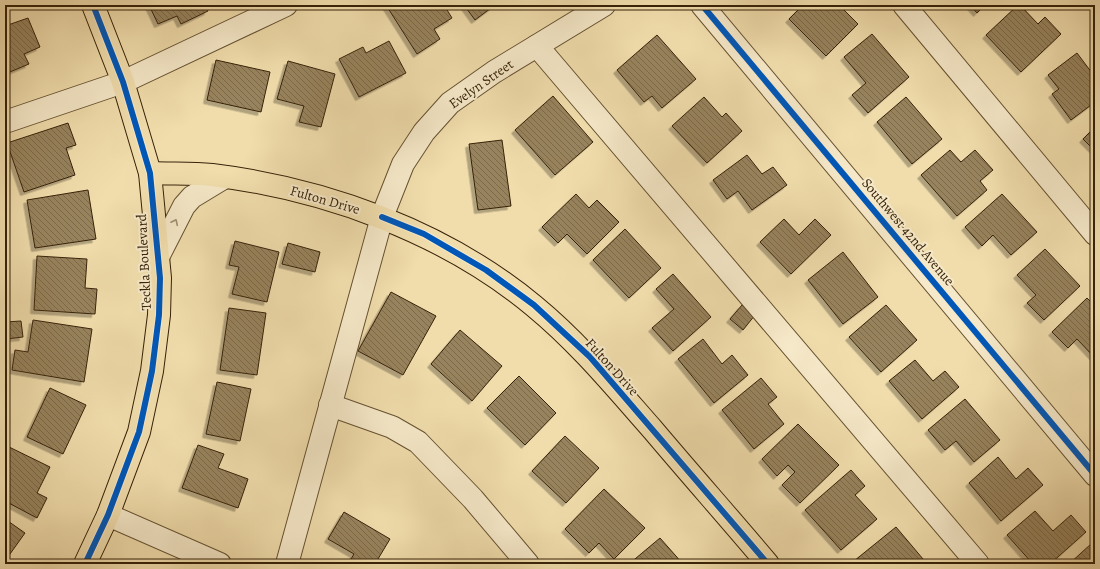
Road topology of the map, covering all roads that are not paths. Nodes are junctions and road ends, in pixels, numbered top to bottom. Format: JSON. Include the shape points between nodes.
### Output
{"nodes":[{"id":1,"x":93,"y":5,"type":"edge"},
{"id":2,"x":286,"y":5,"type":"edge"},
{"id":3,"x":604,"y":5,"type":"edge"},
{"id":4,"x":702,"y":5,"type":"edge"},
{"id":5,"x":904,"y":5,"type":"edge"},
{"id":6,"x":537,"y":46,"type":"junction"},
{"id":7,"x":123,"y":82,"type":"junction"},
{"id":8,"x":5,"y":122,"type":"edge"},
{"id":9,"x":150,"y":174,"type":"junction"},
{"id":10,"x":224,"y":177,"type":"junction"},
{"id":11,"x":382,"y":217,"type":"junction"},
{"id":12,"x":1095,"y":234,"type":"edge"},
{"id":13,"x":158,"y":257,"type":"junction"},
{"id":14,"x":330,"y":405,"type":"junction"},
{"id":15,"x":1095,"y":475,"type":"edge"},
{"id":16,"x":108,"y":515,"type":"junction"},
{"id":17,"x":85,"y":564,"type":"edge"},
{"id":18,"x":220,"y":564,"type":"edge"},
{"id":19,"x":287,"y":564,"type":"edge"},
{"id":20,"x":528,"y":564,"type":"edge"},
{"id":21,"x":768,"y":564,"type":"edge"},
{"id":22,"x":978,"y":564,"type":"edge"}],
"edges":[{"from":1,"to":7,"type":"main road","name":"Teckla Boulevard"},
{"from":2,"to":7,"type":"street"},
{"from":3,"to":6,"type":"street","name":"Evelyn Street"},
{"from":4,"to":15,"type":"street","name":"Southwest 42nd Avenue"},
{"from":5,"to":12,"type":"street"},
{"from":6,"to":11,"type":"street","name":"Evelyn Street","via":[[450,103],[424,132],[403,164]]},
{"from":6,"to":22,"type":"street"},
{"from":7,"to":8,"type":"street"},
{"from":7,"to":9,"type":"main road","name":"Teckla Boulevard"},
{"from":9,"to":10,"type":"main road","name":"Fulton Drive"},
{"from":9,"to":13,"type":"main road","name":"Teckla Boulevard"},
{"from":10,"to":11,"type":"main road","name":"Fulton Drive","via":[[298,191]]},
{"from":13,"to":10,"type":"street","one_way":true,"via":[[184,206],[192,197]]},
{"from":11,"to":14,"type":"street","name":"Evelyn Street"},
{"from":11,"to":21,"type":"main road","name":"Fulton Drive","via":[[424,234],[486,270],[534,305],[590,357]]},
{"from":13,"to":16,"type":"main road","name":"Teckla Boulevard","via":[[159,315],[152,371],[139,432]]},
{"from":14,"to":19,"type":"street","name":"Evelyn Street"},
{"from":14,"to":20,"type":"street","via":[[392,426],[418,442],[473,500]]},
{"from":16,"to":17,"type":"main road","name":"Teckla Boulevard"},
{"from":16,"to":18,"type":"street"}]}
